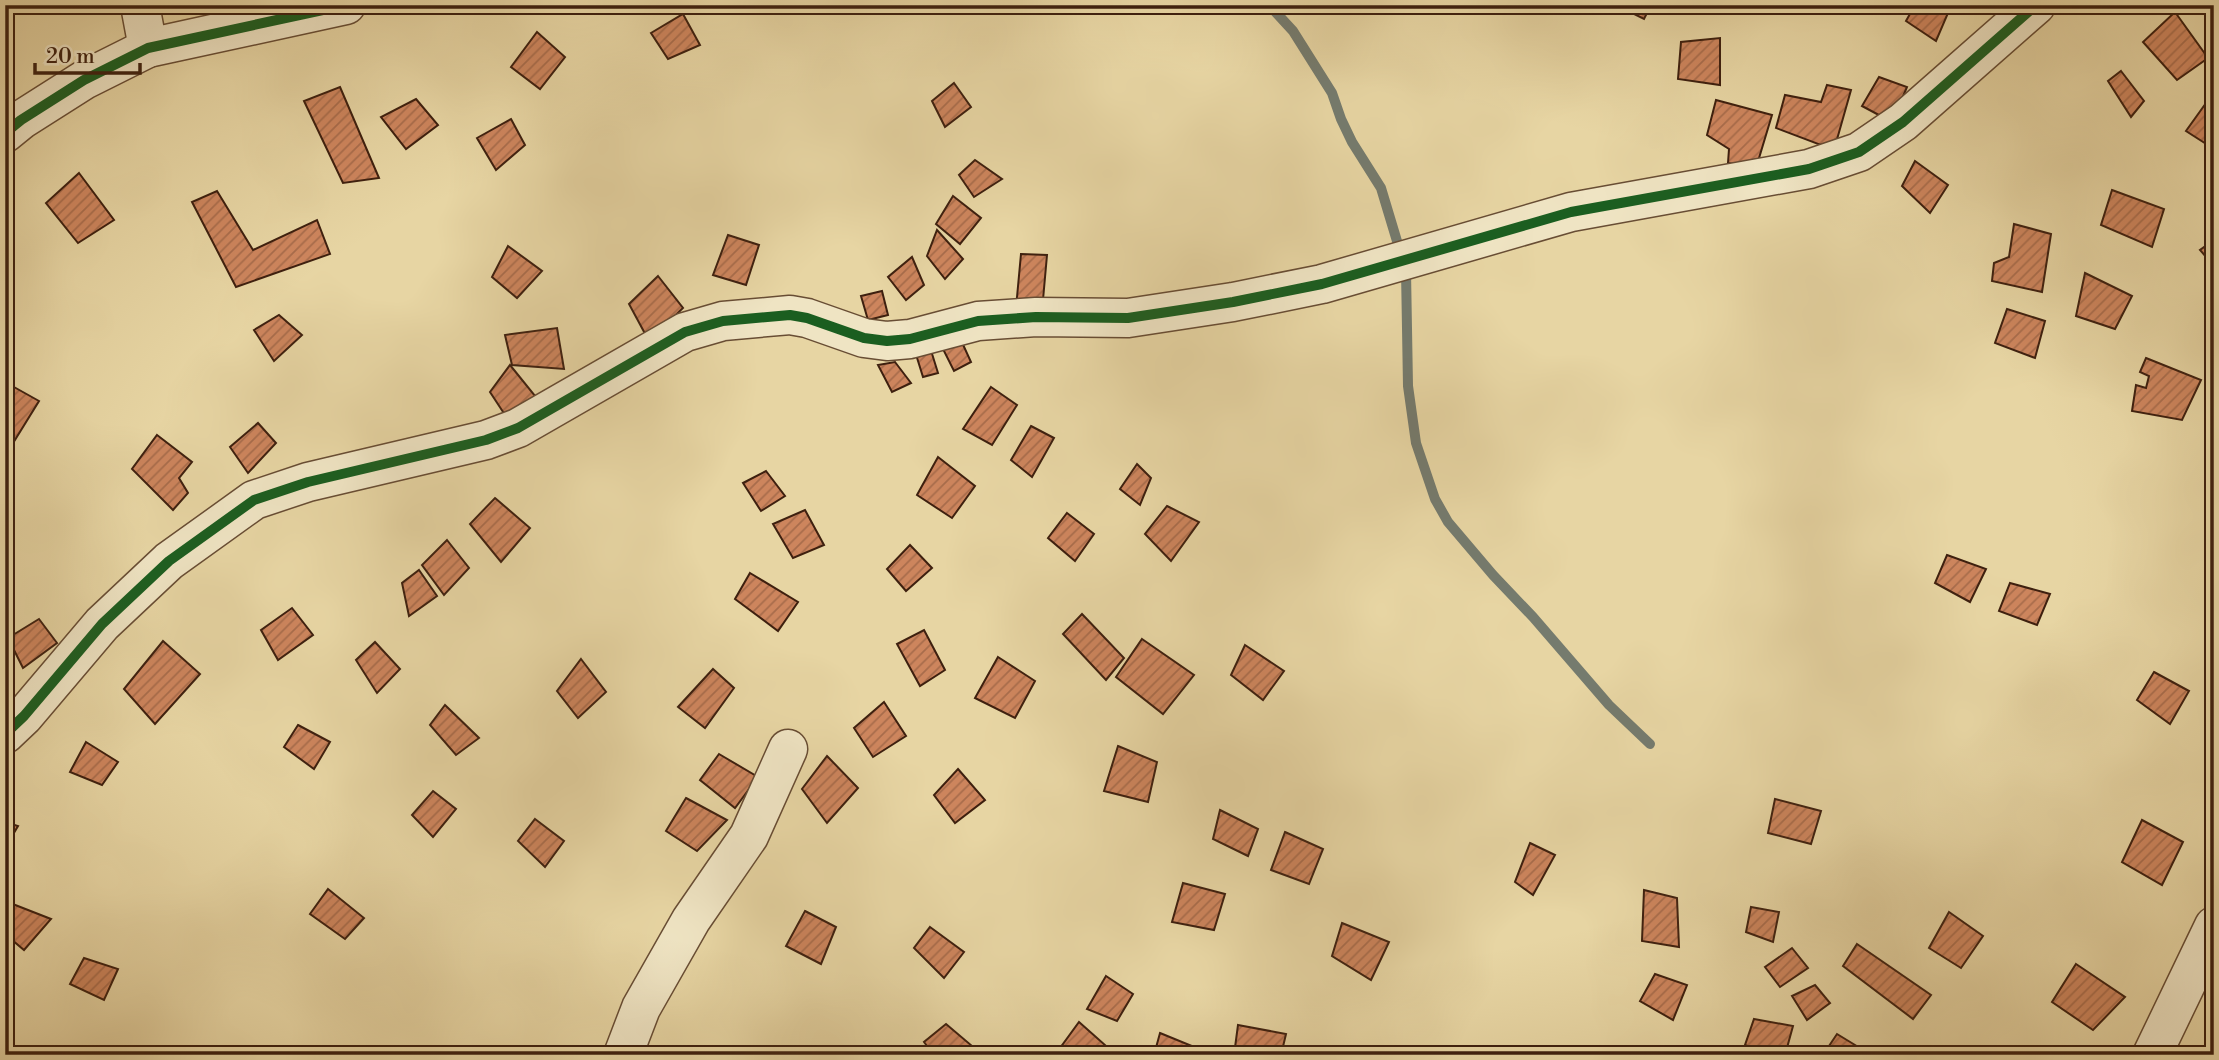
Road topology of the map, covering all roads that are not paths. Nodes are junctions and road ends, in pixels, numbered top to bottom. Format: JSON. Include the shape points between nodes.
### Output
{"nodes":[{"id":1,"x":140,"y":5,"type":"edge"},
{"id":2,"x":346,"y":5,"type":"edge"},
{"id":3,"x":2036,"y":5,"type":"edge"},
{"id":4,"x":148,"y":48,"type":"junction"},
{"id":5,"x":5,"y":133,"type":"edge"},
{"id":6,"x":5,"y":734,"type":"edge"},
{"id":7,"x":788,"y":749,"type":"dead end"},
{"id":8,"x":2214,"y":926,"type":"edge"},
{"id":9,"x":622,"y":1055,"type":"edge"},
{"id":10,"x":2152,"y":1055,"type":"edge"}],
"edges":[{"from":1,"to":4,"type":"street"},
{"from":2,"to":4,"type":"street"},
{"from":3,"to":6,"type":"street","via":[[1903,122],[1859,152],[1809,169],[1571,212],[1322,284],[1128,318],[978,321],[887,341],[790,315],[723,321],[685,332],[518,428],[254,500],[169,562],[102,624]]},
{"from":4,"to":5,"type":"street","via":[[84,80]]},
{"from":7,"to":9,"type":"street","via":[[749,836],[691,920],[641,1008]]},
{"from":8,"to":10,"type":"street"}]}
